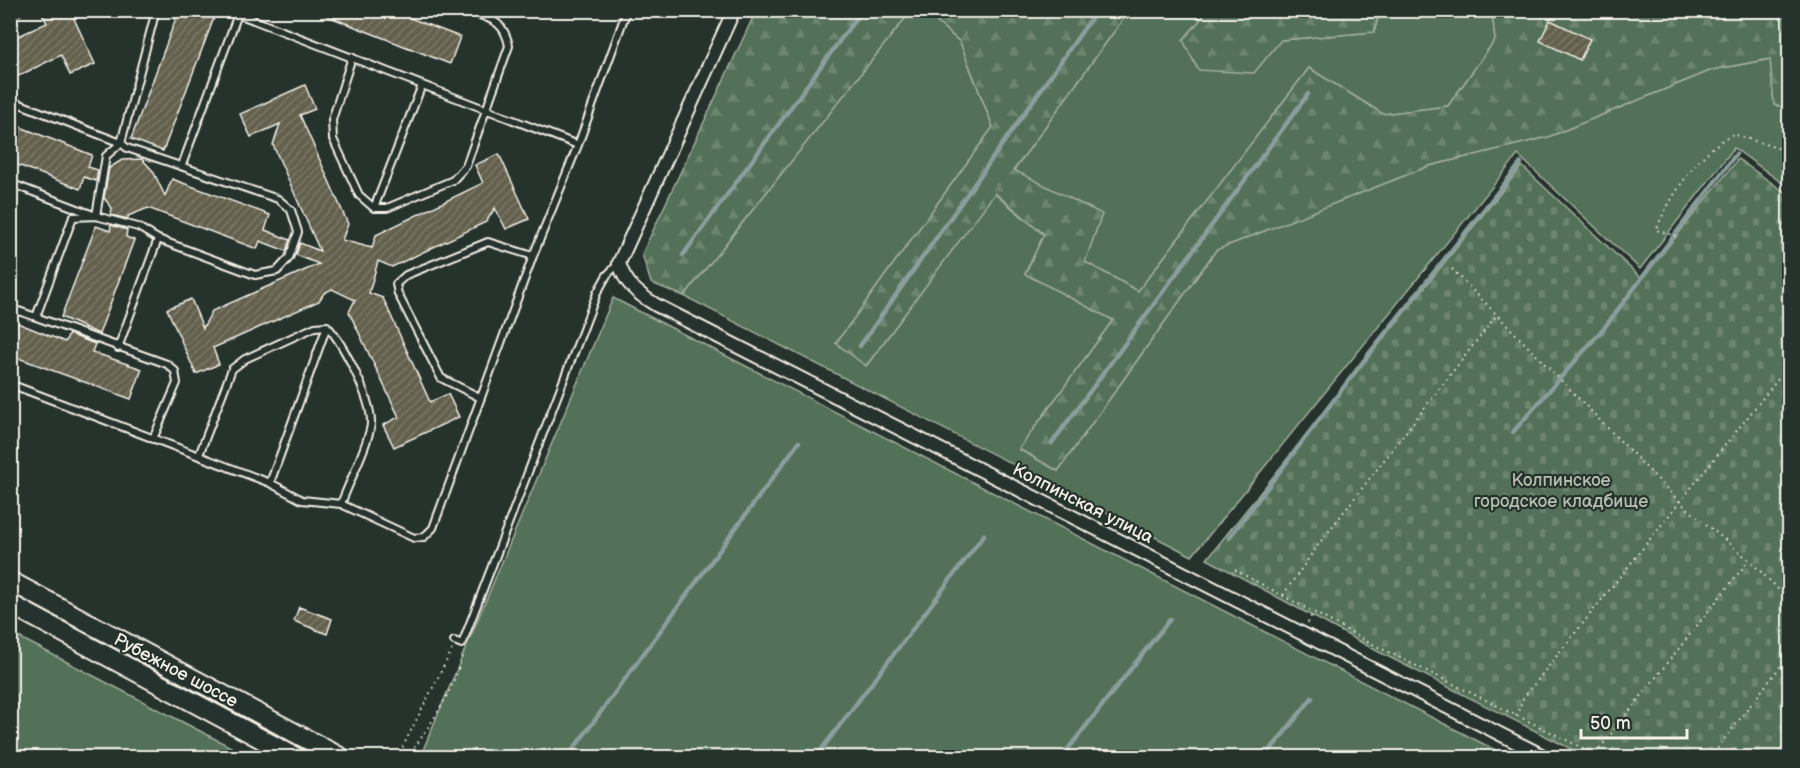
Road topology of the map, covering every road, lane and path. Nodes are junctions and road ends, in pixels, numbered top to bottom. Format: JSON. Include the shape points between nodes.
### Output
{"nodes":[{"id":1,"x":20,"y":10,"type":"edge"},
{"id":2,"x":156,"y":10,"type":"edge"},
{"id":3,"x":466,"y":10,"type":"edge"},
{"id":4,"x":627,"y":10,"type":"edge"},
{"id":5,"x":734,"y":10,"type":"edge"},
{"id":6,"x":239,"y":12,"type":"edge"},
{"id":7,"x":10,"y":15,"type":"edge"},
{"id":8,"x":351,"y":57,"type":"junction"},
{"id":9,"x":422,"y":85,"type":"junction"},
{"id":10,"x":10,"y":103,"type":"edge"},
{"id":11,"x":487,"y":110,"type":"junction"},
{"id":12,"x":121,"y":143,"type":"junction"},
{"id":13,"x":578,"y":145,"type":"junction"},
{"id":14,"x":1790,"y":152,"type":"edge"},
{"id":15,"x":182,"y":165,"type":"junction"},
{"id":16,"x":10,"y":183,"type":"edge"},
{"id":17,"x":374,"y":208,"type":"junction"},
{"id":18,"x":96,"y":216,"type":"junction"},
{"id":19,"x":1676,"y":236,"type":"dead end"},
{"id":20,"x":158,"y":239,"type":"junction"},
{"id":21,"x":533,"y":256,"type":"junction"},
{"id":22,"x":620,"y":262,"type":"junction"},
{"id":23,"x":1452,"y":269,"type":"dead end"},
{"id":24,"x":10,"y":308,"type":"edge"},
{"id":25,"x":36,"y":316,"type":"junction"},
{"id":26,"x":1496,"y":316,"type":"junction"},
{"id":27,"x":327,"y":326,"type":"junction"},
{"id":28,"x":118,"y":348,"type":"junction"},
{"id":29,"x":1790,"y":364,"type":"edge"},
{"id":30,"x":10,"y":384,"type":"edge"},
{"id":31,"x":481,"y":398,"type":"junction"},
{"id":32,"x":153,"y":439,"type":"junction"},
{"id":33,"x":199,"y":455,"type":"junction"},
{"id":34,"x":270,"y":483,"type":"junction"},
{"id":35,"x":1681,"y":503,"type":"junction"},
{"id":36,"x":341,"y":504,"type":"junction"},
{"id":37,"x":1749,"y":560,"type":"junction"},
{"id":38,"x":1235,"y":570,"type":"dead end"},
{"id":39,"x":10,"y":581,"type":"edge"},
{"id":40,"x":1283,"y":596,"type":"junction"},
{"id":41,"x":1790,"y":601,"type":"edge"},
{"id":42,"x":10,"y":604,"type":"edge"},
{"id":43,"x":1313,"y":612,"type":"junction"},
{"id":44,"x":1308,"y":623,"type":"dead end"},
{"id":45,"x":458,"y":643,"type":"junction"},
{"id":46,"x":1790,"y":654,"type":"edge"},
{"id":47,"x":1516,"y":716,"type":"junction"},
{"id":48,"x":1595,"y":754,"type":"junction"},
{"id":49,"x":297,"y":758,"type":"edge"},
{"id":50,"x":342,"y":758,"type":"edge"},
{"id":51,"x":397,"y":758,"type":"edge"},
{"id":52,"x":408,"y":758,"type":"edge"},
{"id":53,"x":1546,"y":758,"type":"edge"},
{"id":54,"x":1603,"y":758,"type":"edge"},
{"id":55,"x":1710,"y":758,"type":"edge"}],
"edges":[{"from":1,"to":7,"type":"lane"},
{"from":2,"to":12,"type":"lane"},
{"from":3,"to":11,"type":"lane","via":[[507,31],[509,46]]},
{"from":4,"to":13,"type":"lane"},
{"from":5,"to":22,"type":"street"},
{"from":6,"to":8,"type":"lane"},
{"from":6,"to":15,"type":"lane"},
{"from":8,"to":9,"type":"lane"},
{"from":8,"to":17,"type":"lane","via":[[332,120],[333,139],[359,195]]},
{"from":9,"to":11,"type":"lane"},
{"from":9,"to":17,"type":"lane"},
{"from":10,"to":12,"type":"lane"},
{"from":11,"to":13,"type":"lane"},
{"from":11,"to":17,"type":"lane","via":[[466,166],[453,180],[387,208]]},
{"from":12,"to":15,"type":"lane"},
{"from":12,"to":18,"type":"lane","via":[[106,156]]},
{"from":13,"to":21,"type":"lane"},
{"from":14,"to":19,"type":"path","via":[[1733,134],[1714,144],[1669,200],[1656,230]]},
{"from":15,"to":20,"type":"lane","via":[[278,200],[291,210],[298,232],[289,258],[276,271],[255,275]]},
{"from":16,"to":18,"type":"lane"},
{"from":18,"to":20,"type":"lane","via":[[138,227]]},
{"from":18,"to":25,"type":"lane","via":[[73,217]]},
{"from":20,"to":28,"type":"lane"},
{"from":21,"to":31,"type":"lane"},
{"from":21,"to":31,"type":"lane","via":[[488,242],[406,275],[396,284],[441,378]]},
{"from":22,"to":45,"type":"lane","via":[[597,293]]},
{"from":22,"to":53,"type":"street","name":"Колпинская улица","via":[[627,283],[656,305]]},
{"from":23,"to":26,"type":"path"},
{"from":24,"to":25,"type":"lane"},
{"from":25,"to":28,"type":"lane"},
{"from":26,"to":35,"type":"path"},
{"from":26,"to":40,"type":"path","via":[[1318,545]]},
{"from":27,"to":33,"type":"lane","via":[[315,327],[245,359],[232,369]]},
{"from":27,"to":34,"type":"lane"},
{"from":27,"to":36,"type":"lane","via":[[336,336],[368,403],[372,424]]},
{"from":28,"to":32,"type":"lane","via":[[167,364],[175,371],[177,383]]},
{"from":29,"to":35,"type":"path"},
{"from":30,"to":32,"type":"lane"},
{"from":31,"to":36,"type":"lane","via":[[433,528],[424,537],[414,538]]},
{"from":32,"to":33,"type":"lane"},
{"from":33,"to":34,"type":"lane"},
{"from":34,"to":36,"type":"lane","via":[[302,500]]},
{"from":35,"to":37,"type":"path"},
{"from":35,"to":47,"type":"path","via":[[1524,697]]},
{"from":37,"to":41,"type":"path"},
{"from":37,"to":48,"type":"path"},
{"from":38,"to":40,"type":"path"},
{"from":39,"to":50,"type":"main road","name":"Рубежное шоссе"},
{"from":40,"to":43,"type":"path"},
{"from":42,"to":49,"type":"main road","name":"Рубежное шоссе"},
{"from":43,"to":44,"type":"path"},
{"from":43,"to":47,"type":"path"},
{"from":45,"to":51,"type":"path"},
{"from":45,"to":52,"type":"path","via":[[464,652],[446,700]]},
{"from":46,"to":55,"type":"path"},
{"from":47,"to":48,"type":"path"},
{"from":48,"to":54,"type":"path"}]}
